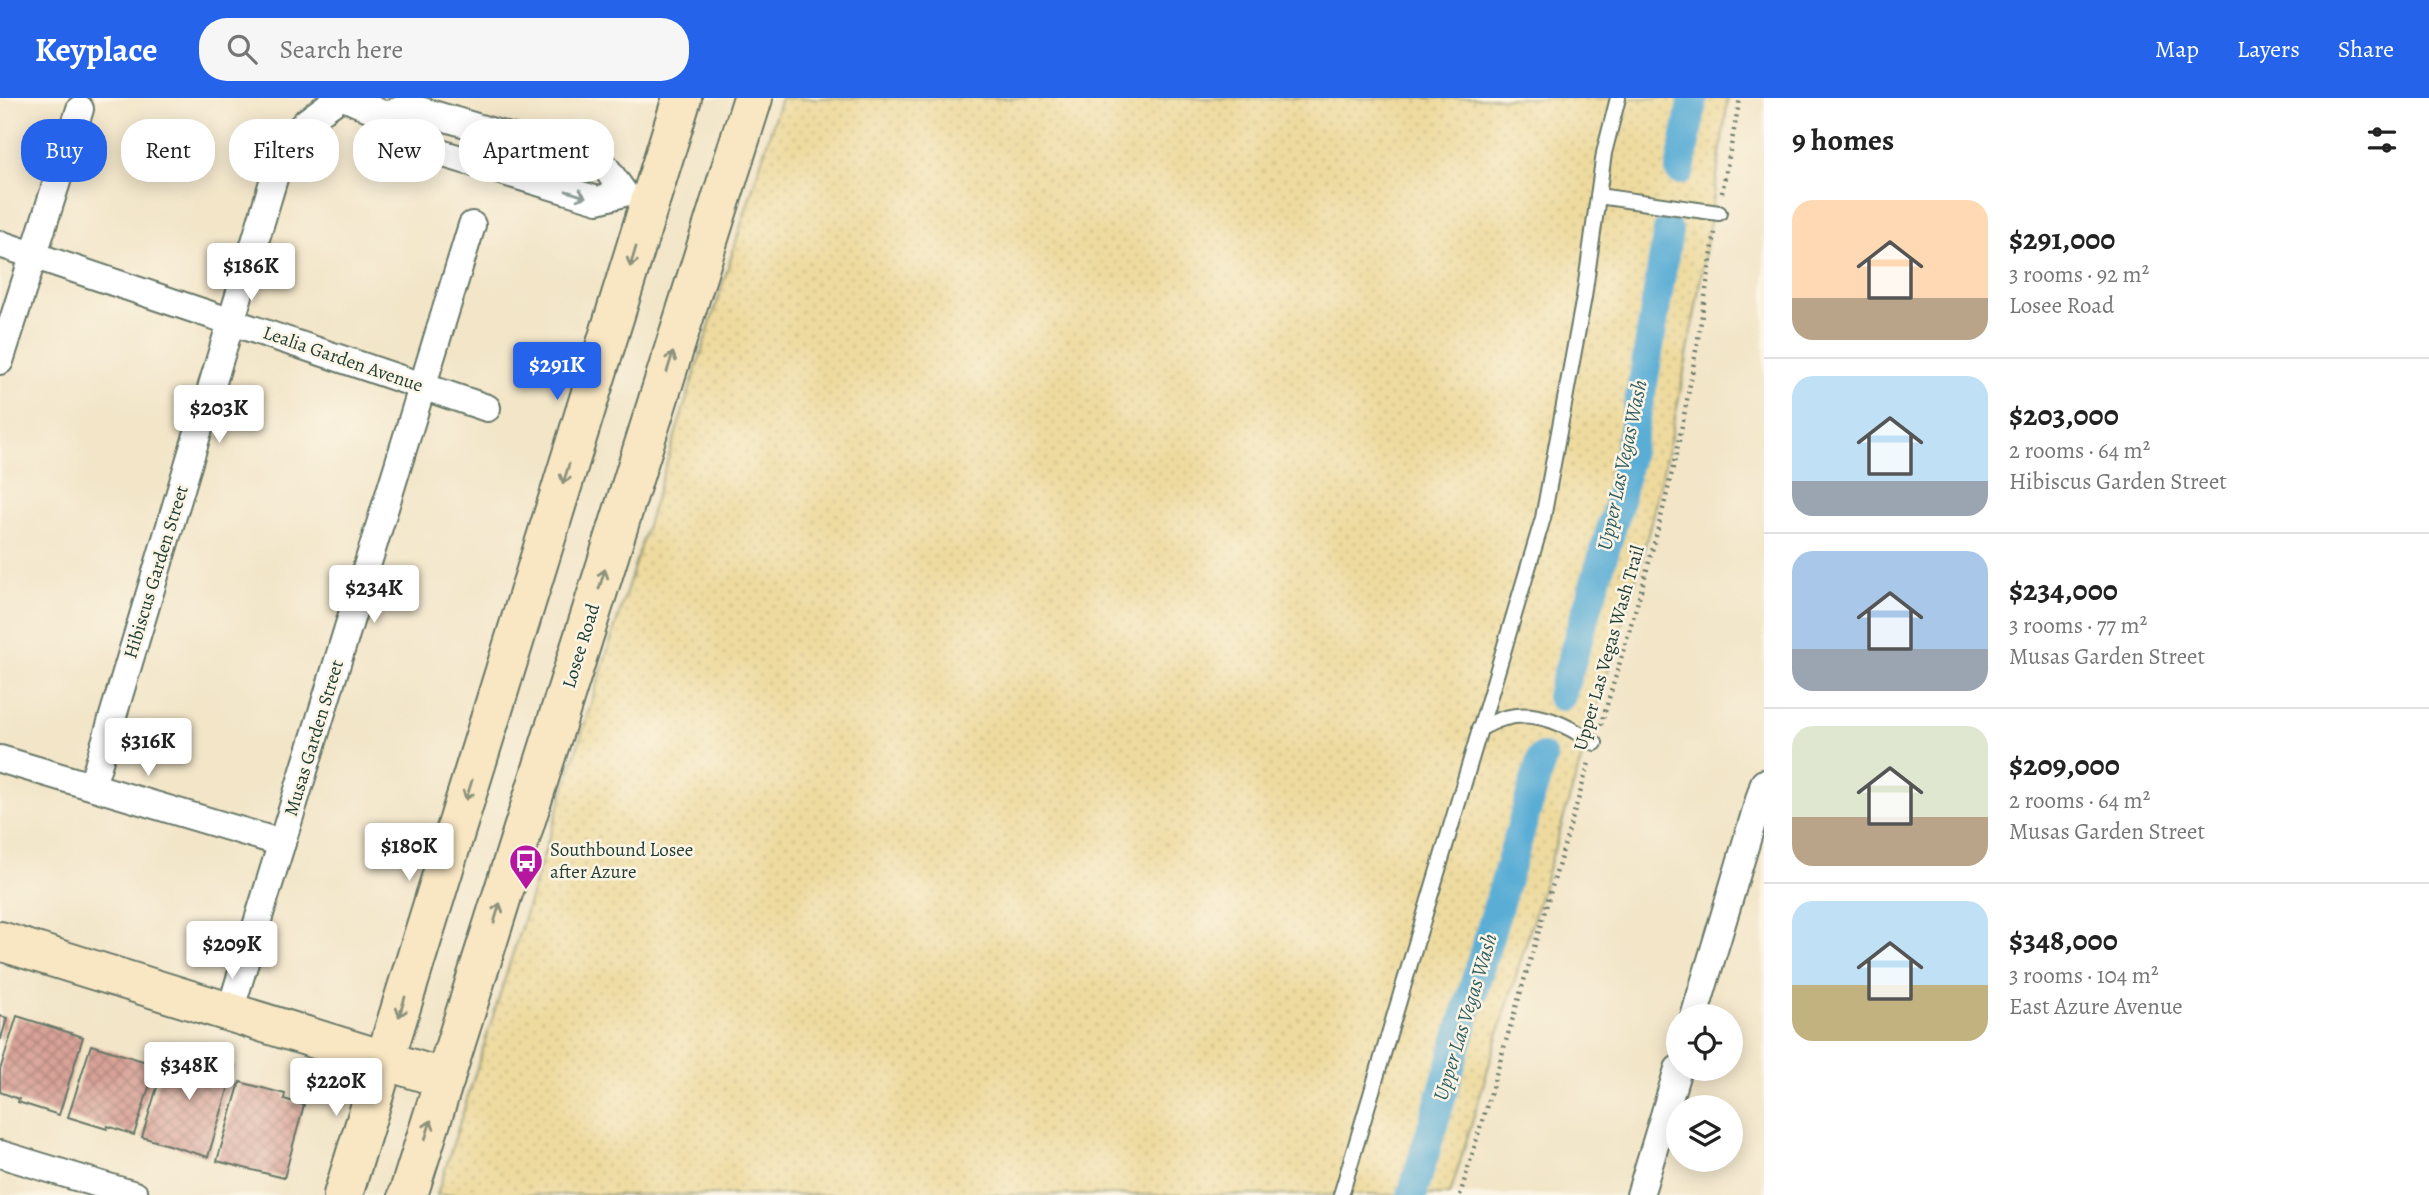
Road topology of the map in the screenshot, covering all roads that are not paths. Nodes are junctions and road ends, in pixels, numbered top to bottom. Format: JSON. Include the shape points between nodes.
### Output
{"nodes":[{"id":1,"x":339,"y":98,"type":"edge"},
{"id":2,"x":346,"y":98,"type":"edge"},
{"id":3,"x":682,"y":98,"type":"edge"},
{"id":4,"x":753,"y":98,"type":"edge"},
{"id":5,"x":1618,"y":98,"type":"edge"},
{"id":6,"x":80,"y":109,"type":"dead end"},
{"id":7,"x":385,"y":114,"type":"junction"},
{"id":8,"x":637,"y":196,"type":"junction"},
{"id":9,"x":1598,"y":196,"type":"junction"},
{"id":10,"x":1719,"y":213,"type":"road end"},
{"id":11,"x":472,"y":225,"type":"dead end"},
{"id":12,"x":0,"y":244,"type":"edge"},
{"id":13,"x":34,"y":255,"type":"junction"},
{"id":14,"x":231,"y":321,"type":"junction"},
{"id":15,"x":0,"y":361,"type":"edge"},
{"id":16,"x":423,"y":386,"type":"junction"},
{"id":17,"x":487,"y":408,"type":"dead end"},
{"id":18,"x":1479,"y":729,"type":"junction"},
{"id":19,"x":1595,"y":743,"type":"road end"},
{"id":20,"x":0,"y":759,"type":"edge"},
{"id":21,"x":1764,"y":783,"type":"edge"},
{"id":22,"x":92,"y":786,"type":"junction"},
{"id":23,"x":282,"y":843,"type":"junction"},
{"id":24,"x":0,"y":941,"type":"edge"},
{"id":25,"x":1698,"y":1004,"type":"edge"},
{"id":26,"x":230,"y":1011,"type":"junction"},
{"id":27,"x":386,"y":1059,"type":"junction"},
{"id":28,"x":444,"y":1079,"type":"junction"},
{"id":29,"x":1674,"y":1081,"type":"edge"},
{"id":30,"x":0,"y":1154,"type":"edge"},
{"id":31,"x":119,"y":1193,"type":"edge"},
{"id":32,"x":343,"y":1195,"type":"edge"},
{"id":33,"x":408,"y":1195,"type":"edge"},
{"id":34,"x":1341,"y":1195,"type":"edge"},
{"id":35,"x":1640,"y":1195,"type":"edge"}],
"edges":[{"from":1,"to":14,"type":"street","name":"Hibiscus Garden Street","via":[[284,145]]},
{"from":2,"to":7,"type":"street"},
{"from":3,"to":8,"type":"main road"},
{"from":28,"to":4,"type":"main road","name":"Losee Road","one_way":true},
{"from":5,"to":9,"type":"lane"},
{"from":6,"to":13,"type":"street"},
{"from":7,"to":8,"type":"street","via":[[410,107],[604,165]]},
{"from":7,"to":8,"type":"street","one_way":true,"via":[[397,140],[598,200]]},
{"from":8,"to":27,"type":"main road","one_way":true},
{"from":9,"to":10,"type":"lane"},
{"from":9,"to":18,"type":"lane","via":[[1543,518]]},
{"from":11,"to":16,"type":"street","name":"Musas Garden Street"},
{"from":12,"to":13,"type":"street","name":"Lealia Garden Avenue"},
{"from":13,"to":14,"type":"street","name":"Lealia Garden Avenue"},
{"from":13,"to":15,"type":"street"},
{"from":14,"to":16,"type":"street","name":"Lealia Garden Avenue"},
{"from":14,"to":22,"type":"street","name":"Hibiscus Garden Street"},
{"from":16,"to":17,"type":"street","name":"Lealia Garden Avenue"},
{"from":16,"to":23,"type":"street","name":"Musas Garden Street"},
{"from":18,"to":19,"type":"lane","via":[[1530,714]]},
{"from":18,"to":34,"type":"lane"},
{"from":20,"to":22,"type":"street"},
{"from":21,"to":25,"type":"street"},
{"from":22,"to":23,"type":"street"},
{"from":23,"to":26,"type":"street","name":"Musas Garden Street"},
{"from":24,"to":26,"type":"main road"},
{"from":26,"to":27,"type":"main road"},
{"from":27,"to":28,"type":"main road"},
{"from":27,"to":32,"type":"main road"},
{"from":33,"to":28,"type":"main road","name":"Losee Road","one_way":true},
{"from":29,"to":35,"type":"street"},
{"from":30,"to":31,"type":"street"}]}
